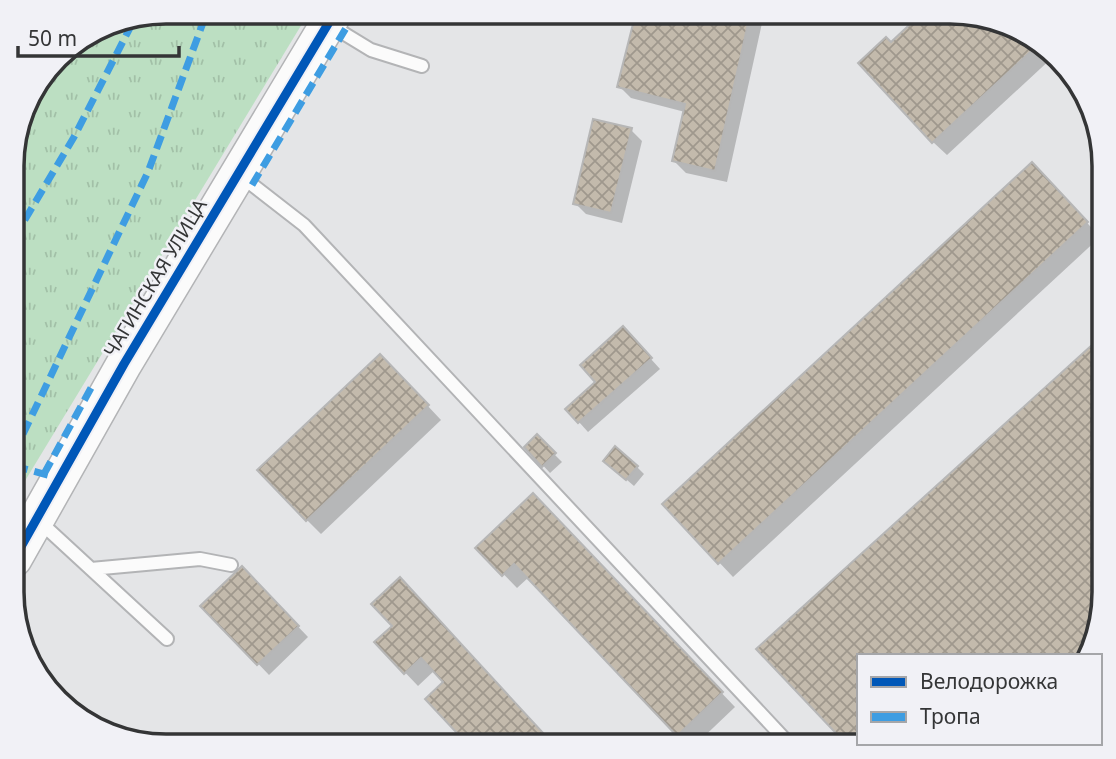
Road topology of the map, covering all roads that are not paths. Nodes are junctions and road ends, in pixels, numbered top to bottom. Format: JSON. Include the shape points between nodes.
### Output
{"nodes":[{"id":1,"x":327,"y":24,"type":"edge"},
{"id":2,"x":334,"y":24,"type":"edge"},
{"id":3,"x":422,"y":66,"type":"dead end"},
{"id":4,"x":238,"y":174,"type":"junction"},
{"id":5,"x":37,"y":519,"type":"junction"},
{"id":6,"x":25,"y":539,"type":"edge"},
{"id":7,"x":232,"y":565,"type":"dead end"},
{"id":8,"x":91,"y":569,"type":"junction"},
{"id":9,"x":167,"y":639,"type":"dead end"},
{"id":10,"x":780,"y":734,"type":"edge"}],
"edges":[{"from":1,"to":4,"type":"street","name":"ЧАГИНСКАЯ УЛИЦА"},
{"from":2,"to":3,"type":"lane","via":[[371,50]]},
{"from":4,"to":5,"type":"street","name":"ЧАГИНСКАЯ УЛИЦА"},
{"from":4,"to":10,"type":"lane","via":[[304,226]]},
{"from":5,"to":6,"type":"street","name":"ЧАГИНСКАЯ УЛИЦА"},
{"from":5,"to":8,"type":"lane"},
{"from":7,"to":8,"type":"lane","via":[[200,559]]},
{"from":8,"to":9,"type":"lane"}]}
